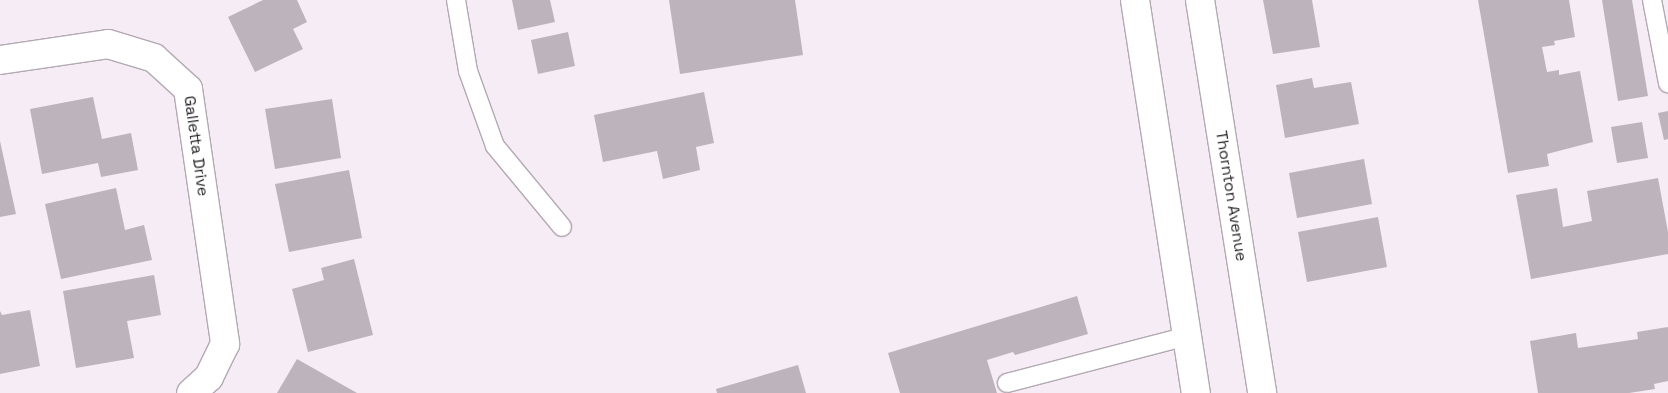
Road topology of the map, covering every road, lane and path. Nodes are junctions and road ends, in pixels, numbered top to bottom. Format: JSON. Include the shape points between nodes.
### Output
{"nodes":[{"id":1,"x":456,"y":0,"type":"edge"},
{"id":2,"x":1135,"y":0,"type":"edge"},
{"id":3,"x":1200,"y":0,"type":"edge"},
{"id":4,"x":1652,"y":0,"type":"edge"},
{"id":5,"x":0,"y":60,"type":"edge"},
{"id":6,"x":1668,"y":83,"type":"edge"},
{"id":7,"x":562,"y":227,"type":"dead end"},
{"id":8,"x":1188,"y":336,"type":"junction"},
{"id":9,"x":1006,"y":383,"type":"dead end"},
{"id":10,"x":190,"y":393,"type":"edge"},
{"id":11,"x":1196,"y":393,"type":"edge"},
{"id":12,"x":1262,"y":393,"type":"edge"}],
"edges":[{"from":1,"to":7,"type":"lane","via":[[468,71],[494,146]]},
{"from":2,"to":8,"type":"main road"},
{"from":3,"to":12,"type":"main road","name":"Thornton Avenue"},
{"from":4,"to":6,"type":"lane"},
{"from":5,"to":10,"type":"main road","name":"Galletta Drive","via":[[108,44],[154,58],[188,89],[224,344],[209,377]]},
{"from":8,"to":9,"type":"lane"},
{"from":8,"to":11,"type":"main road"}]}
